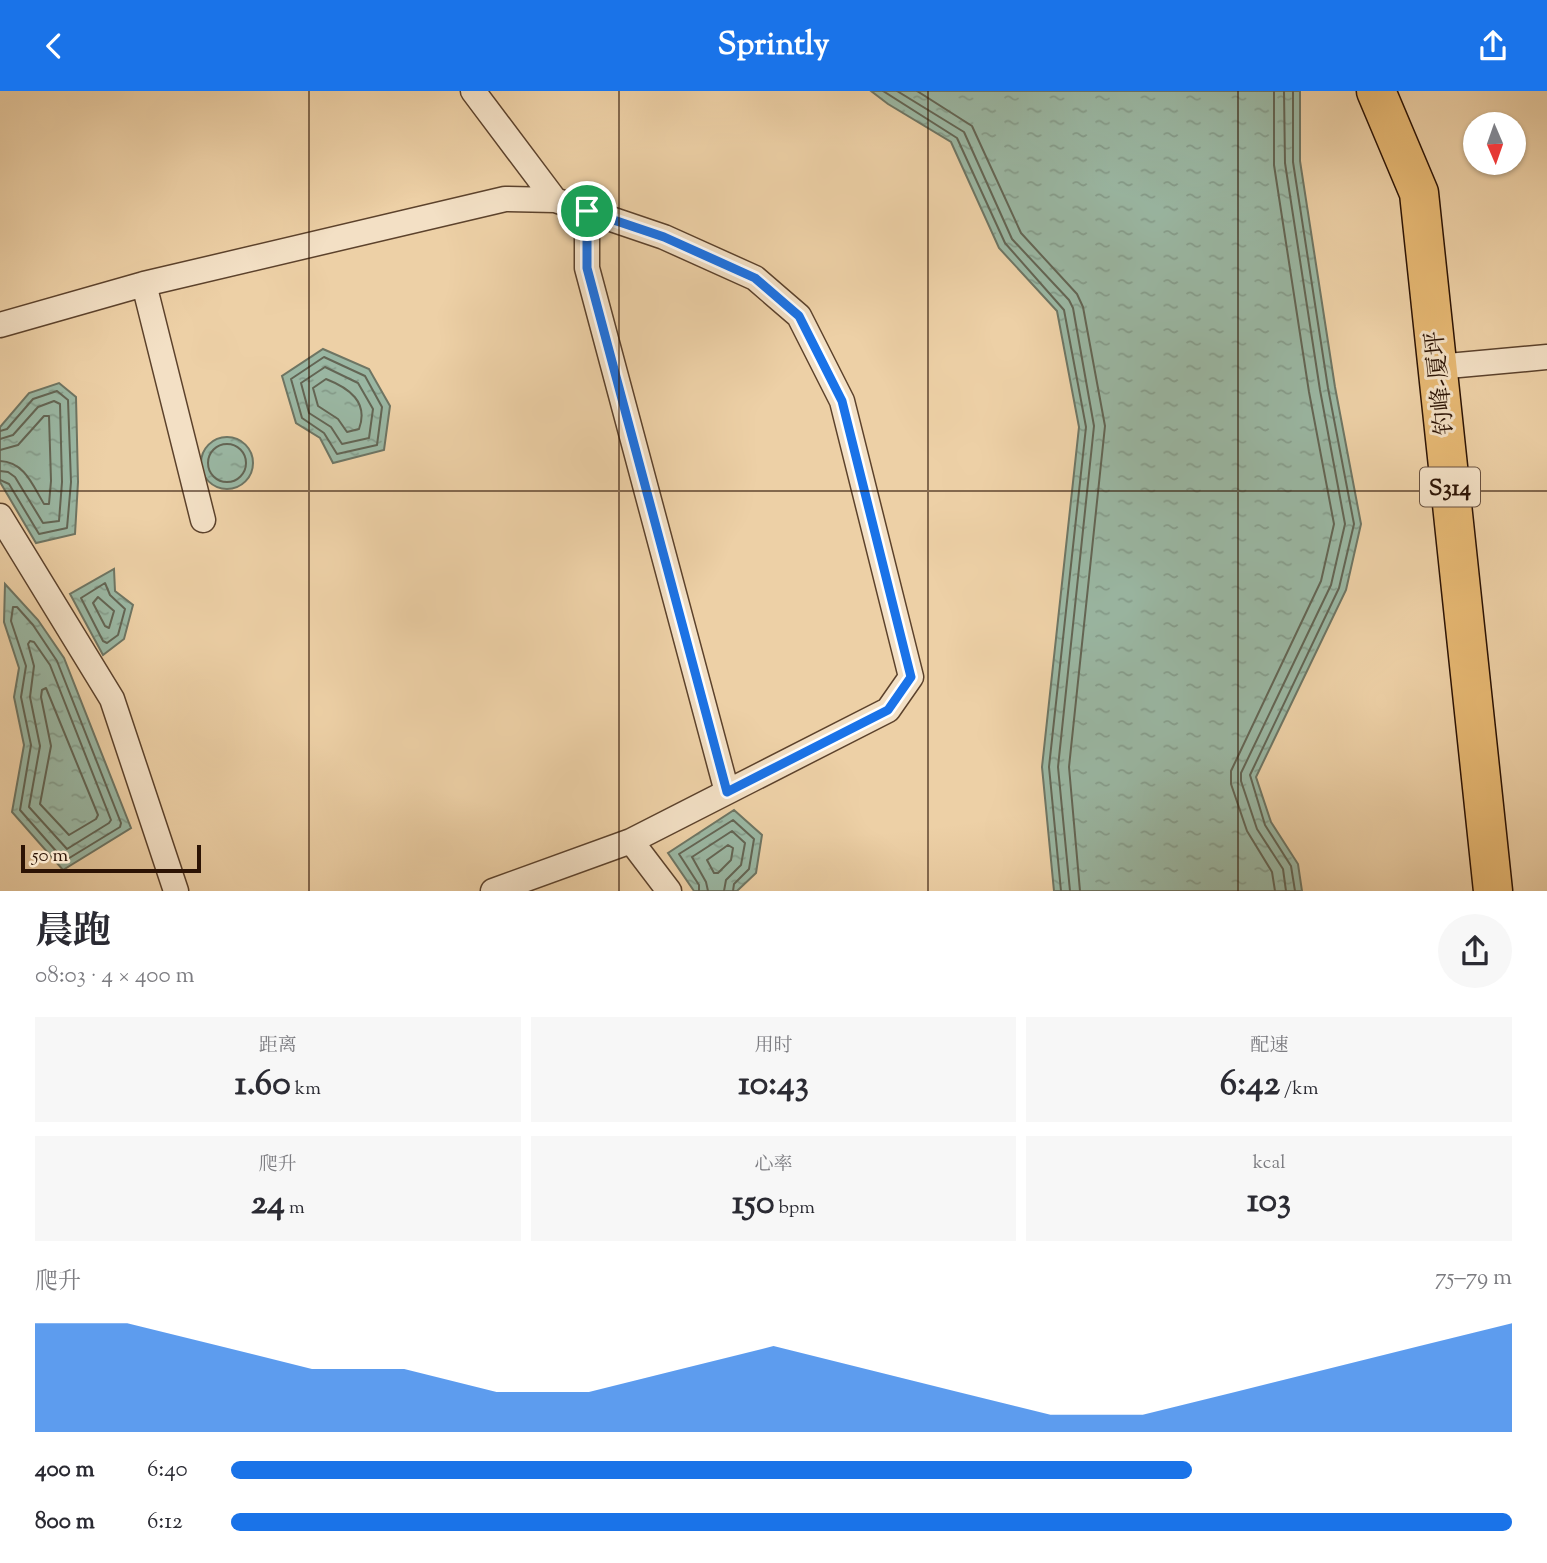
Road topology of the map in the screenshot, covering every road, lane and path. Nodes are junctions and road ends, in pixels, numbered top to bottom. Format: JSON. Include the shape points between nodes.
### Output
{"nodes":[{"id":1,"x":473,"y":91,"type":"edge"},
{"id":2,"x":1377,"y":91,"type":"edge"},
{"id":3,"x":555,"y":200,"type":"junction"},
{"id":4,"x":587,"y":211,"type":"junction"},
{"id":5,"x":144,"y":284,"type":"junction"},
{"id":6,"x":0,"y":325,"type":"edge"},
{"id":7,"x":1547,"y":357,"type":"edge"},
{"id":8,"x":1437,"y":367,"type":"junction"},
{"id":9,"x":0,"y":516,"type":"edge"},
{"id":10,"x":203,"y":520,"type":"dead end"},
{"id":11,"x":727,"y":792,"type":"junction"},
{"id":12,"x":631,"y":841,"type":"junction"},
{"id":13,"x":176,"y":891,"type":"edge"},
{"id":14,"x":493,"y":891,"type":"edge"},
{"id":15,"x":669,"y":891,"type":"edge"},
{"id":16,"x":1493,"y":891,"type":"edge"}],
"edges":[{"from":1,"to":3,"type":"street"},
{"from":2,"to":8,"type":"main road","name":"钓峰-厦坪","number":"S314","via":[[1419,193]]},
{"from":3,"to":4,"type":"street"},
{"from":3,"to":5,"type":"street","via":[[505,199]]},
{"from":4,"to":11,"type":"street","via":[[587,268]]},
{"from":4,"to":11,"type":"street","via":[[664,237],[755,278],[799,316],[842,401],[908,664],[911,677],[888,710]]},
{"from":5,"to":6,"type":"street"},
{"from":5,"to":10,"type":"street"},
{"from":7,"to":8,"type":"street"},
{"from":8,"to":16,"type":"main road","name":"钓峰-厦坪","number":"S314"},
{"from":9,"to":13,"type":"street","via":[[112,699]]},
{"from":11,"to":12,"type":"street"},
{"from":12,"to":14,"type":"street"},
{"from":12,"to":15,"type":"street"}]}
